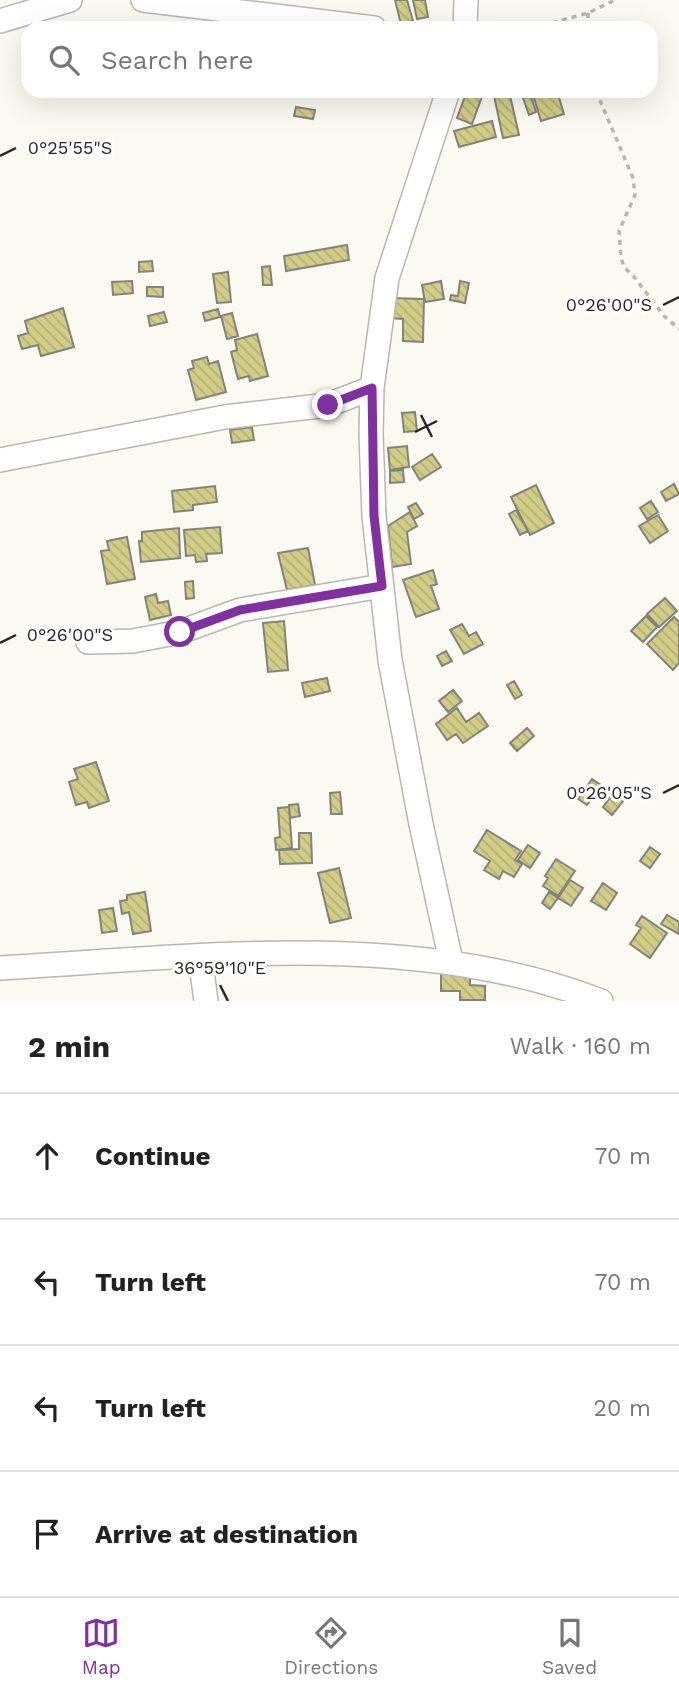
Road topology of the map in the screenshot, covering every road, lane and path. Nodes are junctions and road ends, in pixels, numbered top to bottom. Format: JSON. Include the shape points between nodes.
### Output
{"nodes":[{"id":1,"x":70,"y":0,"type":"edge"},
{"id":2,"x":143,"y":0,"type":"edge"},
{"id":3,"x":466,"y":0,"type":"edge"},
{"id":4,"x":615,"y":0,"type":"edge"},
{"id":5,"x":587,"y":13,"type":"junction"},
{"id":6,"x":0,"y":21,"type":"edge"},
{"id":7,"x":316,"y":21,"type":"edge"},
{"id":8,"x":465,"y":21,"type":"edge"},
{"id":9,"x":558,"y":21,"type":"edge"},
{"id":10,"x":588,"y":21,"type":"edge"},
{"id":11,"x":446,"y":98,"type":"edge"},
{"id":12,"x":599,"y":98,"type":"edge"},
{"id":13,"x":679,"y":329,"type":"edge"},
{"id":14,"x":372,"y":388,"type":"junction"},
{"id":15,"x":0,"y":460,"type":"edge"},
{"id":16,"x":382,"y":586,"type":"junction"},
{"id":17,"x":88,"y":642,"type":"dead end"},
{"id":18,"x":200,"y":956,"type":"junction"},
{"id":19,"x":451,"y":961,"type":"junction"},
{"id":20,"x":0,"y":968,"type":"edge"},
{"id":21,"x":206,"y":1001,"type":"edge"},
{"id":22,"x":601,"y":1001,"type":"edge"}],
"edges":[{"from":1,"to":6,"type":"street"},
{"from":2,"to":7,"type":"street"},
{"from":3,"to":8,"type":"street"},
{"from":4,"to":5,"type":"path"},
{"from":5,"to":9,"type":"path"},
{"from":5,"to":10,"type":"path"},
{"from":11,"to":14,"type":"street","via":[[387,278]]},
{"from":12,"to":13,"type":"path","via":[[635,195],[620,231],[624,267]]},
{"from":14,"to":15,"type":"street","via":[[328,405],[225,417]]},
{"from":14,"to":16,"type":"street","via":[[374,516]]},
{"from":16,"to":17,"type":"street","via":[[240,610],[133,641]]},
{"from":16,"to":19,"type":"street","via":[[390,660],[415,797]]},
{"from":18,"to":19,"type":"street","via":[[307,953]]},
{"from":18,"to":20,"type":"street"},
{"from":18,"to":21,"type":"street"},
{"from":19,"to":22,"type":"street"}]}
